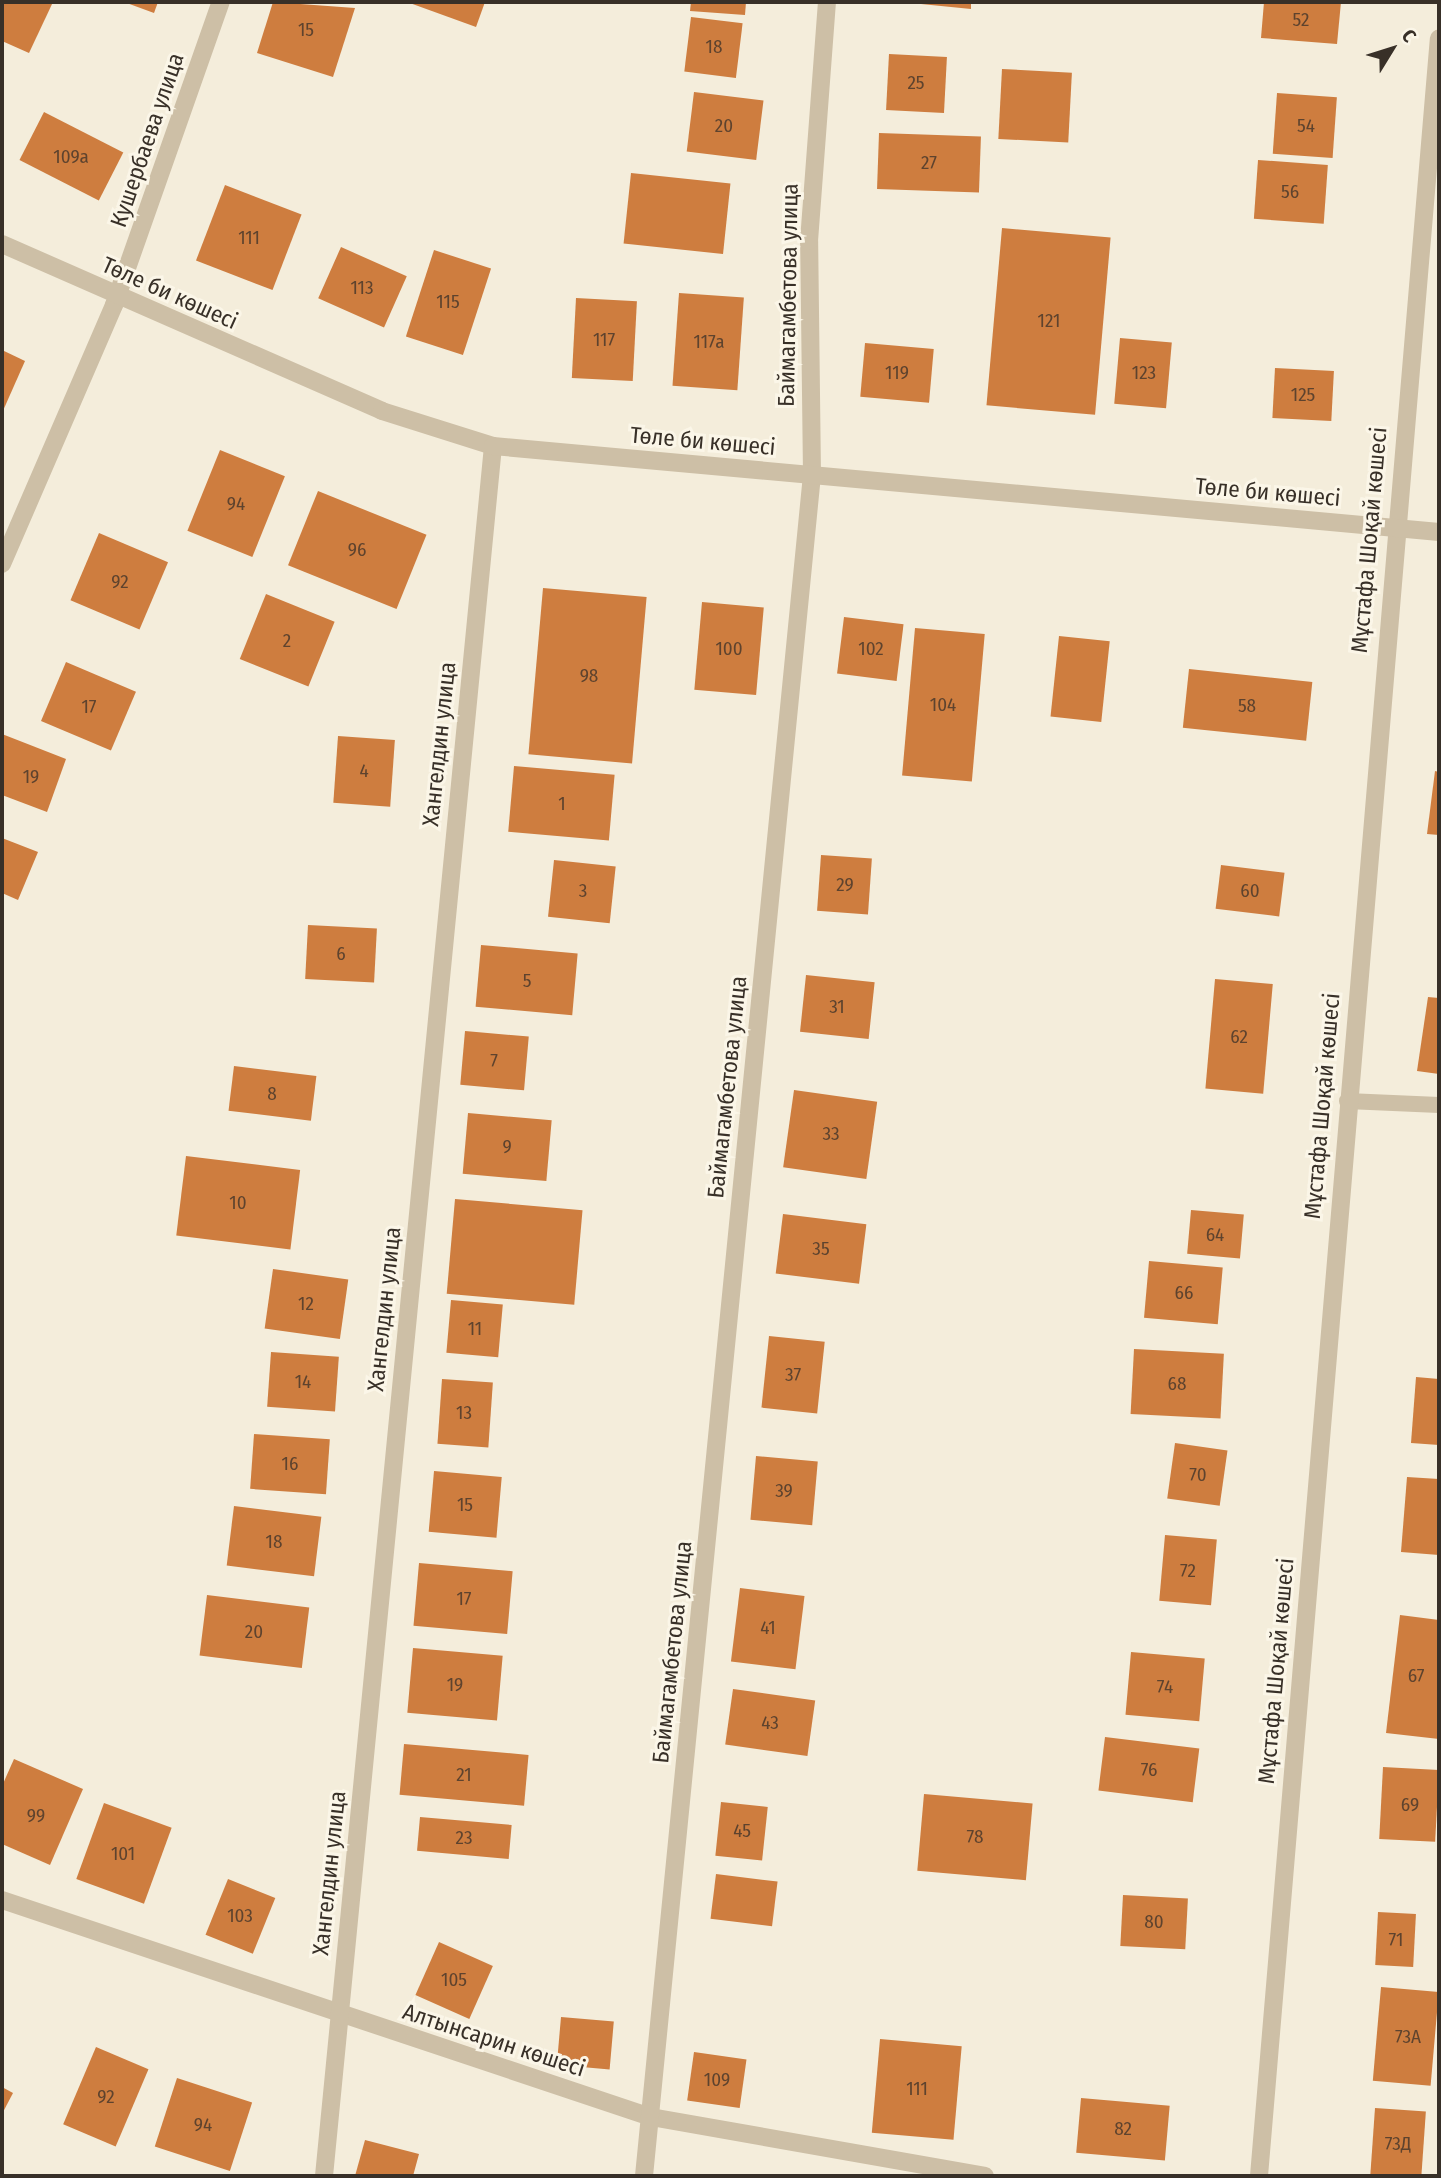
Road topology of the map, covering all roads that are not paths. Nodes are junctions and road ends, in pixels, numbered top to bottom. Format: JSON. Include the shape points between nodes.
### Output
{"nodes":[{"id":1,"x":221,"y":2,"type":"edge"},
{"id":2,"x":827,"y":2,"type":"edge"},
{"id":3,"x":1439,"y":40,"type":"edge"},
{"id":4,"x":2,"y":244,"type":"edge"},
{"id":5,"x":117,"y":297,"type":"junction"},
{"id":6,"x":493,"y":446,"type":"junction"},
{"id":7,"x":812,"y":475,"type":"junction"},
{"id":8,"x":1394,"y":528,"type":"junction"},
{"id":9,"x":1439,"y":532,"type":"edge"},
{"id":10,"x":2,"y":564,"type":"edge"},
{"id":11,"x":1347,"y":1101,"type":"junction"},
{"id":12,"x":1439,"y":1105,"type":"edge"},
{"id":13,"x":2,"y":1900,"type":"edge"},
{"id":14,"x":340,"y":2015,"type":"junction"},
{"id":15,"x":650,"y":2117,"type":"junction"},
{"id":16,"x":324,"y":2176,"type":"edge"},
{"id":17,"x":644,"y":2176,"type":"edge"},
{"id":18,"x":985,"y":2176,"type":"edge"},
{"id":19,"x":1259,"y":2176,"type":"edge"}],
"edges":[{"from":1,"to":5,"type":"street","name":"Кушербаева улица"},
{"from":2,"to":7,"type":"street","name":"Баймагамбетова улица","via":[[808,241]]},
{"from":3,"to":8,"type":"street","name":"Мұстафа Шоқай көшесі"},
{"from":4,"to":5,"type":"street","name":"Төле би көшесі"},
{"from":5,"to":6,"type":"street","name":"Төле би көшесі","via":[[382,411]]},
{"from":5,"to":10,"type":"street","name":"Кушербаева улица"},
{"from":6,"to":7,"type":"street","name":"Төле би көшесі"},
{"from":6,"to":14,"type":"street","name":"Хангелдин улица"},
{"from":7,"to":8,"type":"street","name":"Төле би көшесі"},
{"from":7,"to":15,"type":"street","name":"Баймагамбетова улица"},
{"from":8,"to":9,"type":"street","name":"Төле би көшесі"},
{"from":8,"to":11,"type":"street","name":"Мұстафа Шоқай көшесі"},
{"from":11,"to":12,"type":"lane"},
{"from":11,"to":19,"type":"street","name":"Мұстафа Шоқай көшесі"},
{"from":13,"to":14,"type":"street","name":"Алтынсарин көшесі"},
{"from":14,"to":15,"type":"street","name":"Алтынсарин көшесі"},
{"from":14,"to":16,"type":"street","name":"Хангелдин улица"},
{"from":15,"to":17,"type":"street","name":"Баймагамбетова улица"},
{"from":15,"to":18,"type":"street","name":"Алтынсарин көшесі"}]}
